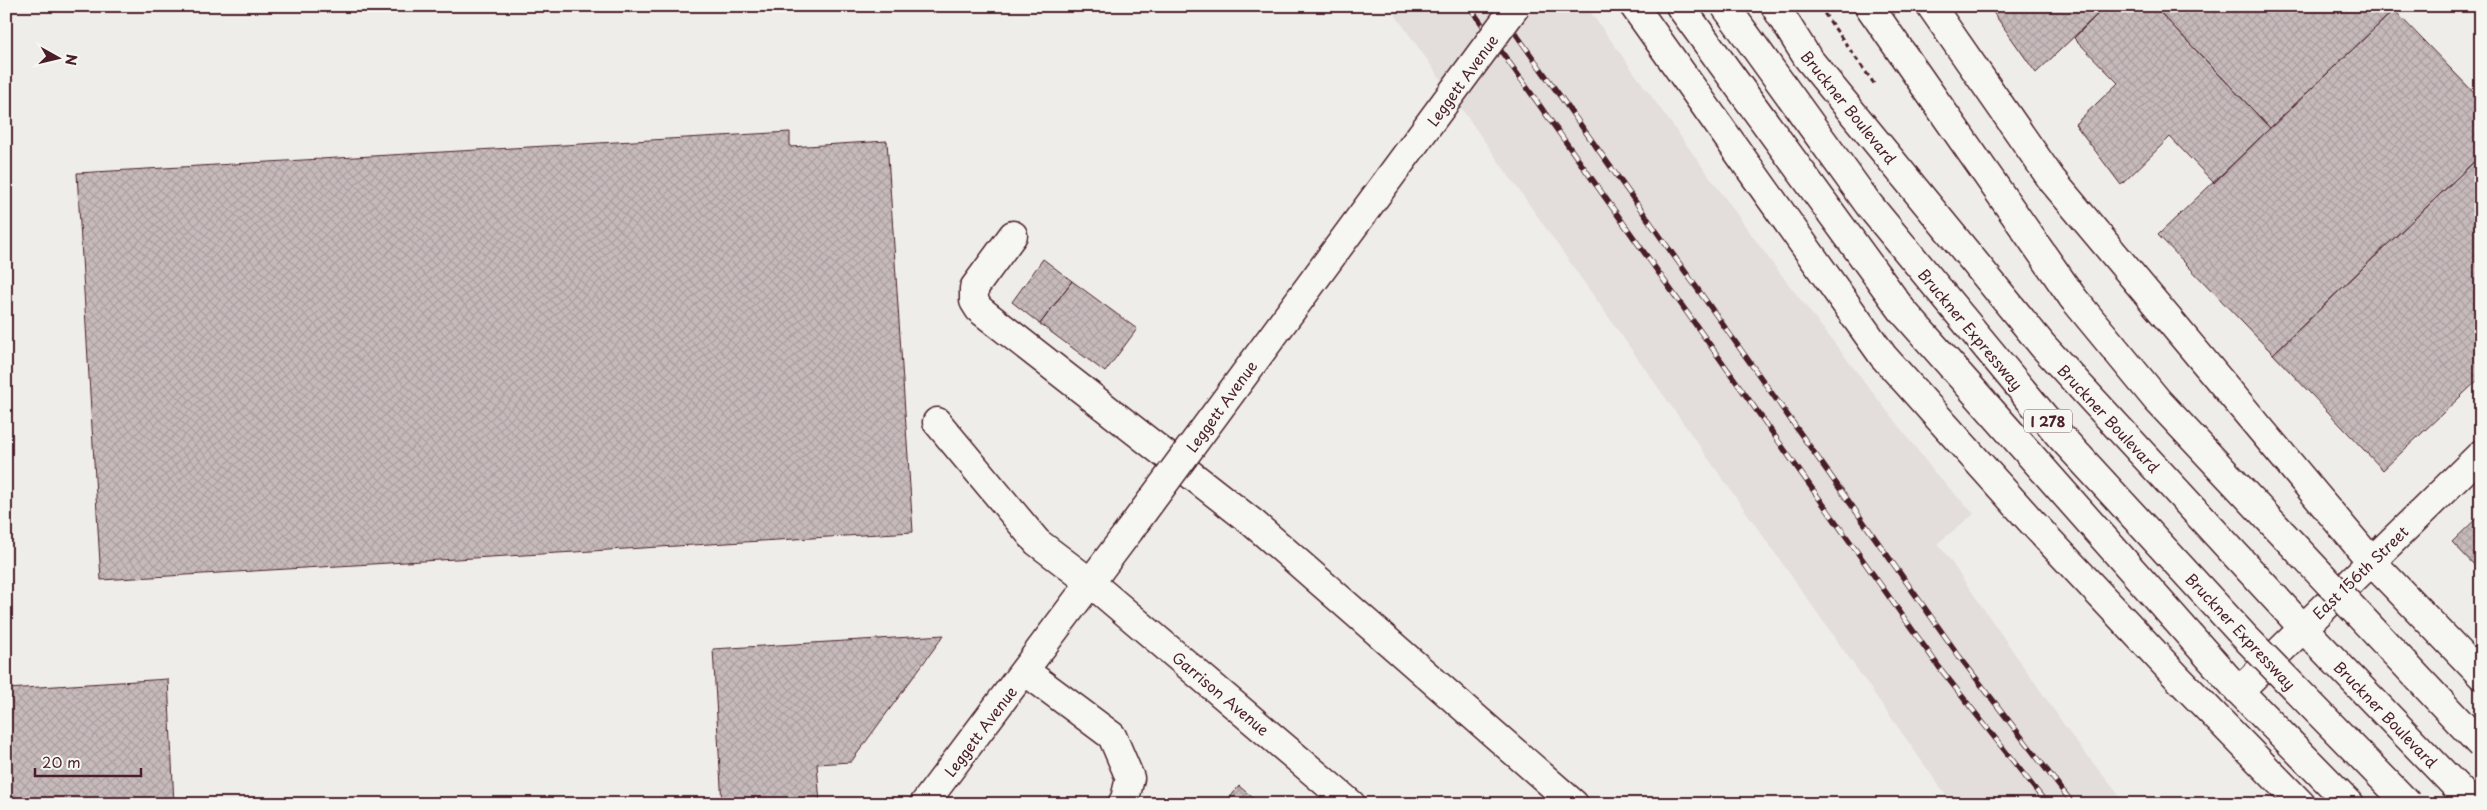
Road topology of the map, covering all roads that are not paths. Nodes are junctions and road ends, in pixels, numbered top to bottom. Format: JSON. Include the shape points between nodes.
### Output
{"nodes":[{"id":1,"x":1516,"y":6,"type":"edge"},
{"id":2,"x":1634,"y":6,"type":"edge"},
{"id":3,"x":1680,"y":6,"type":"edge"},
{"id":4,"x":1726,"y":6,"type":"edge"},
{"id":5,"x":1775,"y":6,"type":"edge"},
{"id":6,"x":1869,"y":6,"type":"edge"},
{"id":7,"x":1931,"y":6,"type":"edge"},
{"id":8,"x":1013,"y":235,"type":"dead end"},
{"id":9,"x":937,"y":422,"type":"dead end"},
{"id":10,"x":2481,"y":454,"type":"edge"},
{"id":11,"x":2371,"y":561,"type":"junction"},
{"id":12,"x":1091,"y":583,"type":"junction"},
{"id":13,"x":2302,"y":628,"type":"junction"},
{"id":14,"x":1025,"y":671,"type":"junction"},
{"id":15,"x":2481,"y":675,"type":"edge"},
{"id":16,"x":2239,"y":691,"type":"junction"},
{"id":17,"x":2481,"y":745,"type":"edge"},
{"id":18,"x":924,"y":804,"type":"edge"},
{"id":19,"x":1122,"y":804,"type":"edge"},
{"id":20,"x":1351,"y":804,"type":"edge"},
{"id":21,"x":1574,"y":804,"type":"edge"},
{"id":22,"x":2301,"y":804,"type":"edge"},
{"id":23,"x":2350,"y":804,"type":"edge"},
{"id":24,"x":2408,"y":804,"type":"edge"},
{"id":25,"x":2473,"y":804,"type":"edge"}],
"edges":[{"from":1,"to":12,"type":"main road","name":"Leggett Avenue","bridge":true},
{"from":2,"to":22,"type":"main road","via":[[1884,356],[2177,677]]},
{"from":3,"to":16,"type":"main road","via":[[1902,310]]},
{"from":4,"to":24,"type":"main road","name":"Bruckner Expressway","number":"I 278","bridge":true,"via":[[1869,205],[2060,436],[2243,635]]},
{"from":5,"to":13,"type":"main road","name":"Bruckner Boulevard","via":[[1808,58],[2043,346]]},
{"from":6,"to":17,"type":"main road","bridge":true,"via":[[2073,298],[2157,400]]},
{"from":7,"to":11,"type":"main road","via":[[2052,180]]},
{"from":8,"to":21,"type":"main road","via":[[974,288],[974,301],[979,309],[1253,524]]},
{"from":9,"to":12,"type":"main road","name":"Garrison Avenue","via":[[1037,542]]},
{"from":10,"to":11,"type":"main road","name":"East 156th Street"},
{"from":11,"to":13,"type":"main road","name":"East 156th Street"},
{"from":11,"to":15,"type":"main road"},
{"from":12,"to":14,"type":"main road","name":"Leggett Avenue"},
{"from":12,"to":20,"type":"main road","name":"Garrison Avenue"},
{"from":13,"to":16,"type":"main road","name":"East 156th Street"},
{"from":13,"to":25,"type":"main road","name":"Bruckner Boulevard"},
{"from":14,"to":18,"type":"main road","name":"Leggett Avenue"},
{"from":14,"to":19,"type":"main road","via":[[1112,736],[1130,778]]},
{"from":16,"to":23,"type":"main road"}]}
